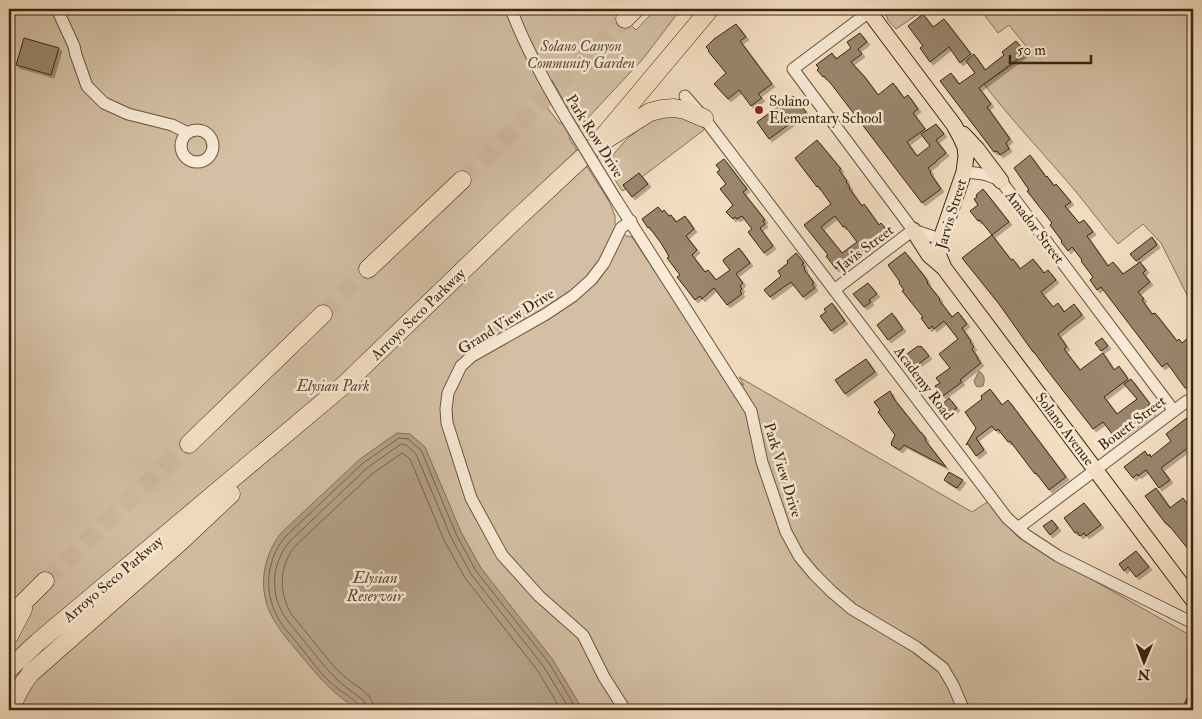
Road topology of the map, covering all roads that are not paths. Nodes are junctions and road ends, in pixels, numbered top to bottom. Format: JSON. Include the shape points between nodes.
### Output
{"nodes":[{"id":1,"x":57,"y":9,"type":"edge"},
{"id":2,"x":511,"y":9,"type":"edge"},
{"id":3,"x":710,"y":9,"type":"edge"},
{"id":4,"x":870,"y":10,"type":"edge"},
{"id":5,"x":685,"y":96,"type":"dead end"},
{"id":6,"x":704,"y":118,"type":"junction"},
{"id":7,"x":954,"y":125,"type":"junction"},
{"id":8,"x":188,"y":133,"type":"dead end"},
{"id":9,"x":596,"y":145,"type":"junction"},
{"id":10,"x":964,"y":172,"type":"junction"},
{"id":11,"x":462,"y":180,"type":"tunnel mouth"},
{"id":12,"x":1001,"y":181,"type":"junction"},
{"id":13,"x":615,"y":198,"type":"joint"},
{"id":14,"x":631,"y":221,"type":"junction"},
{"id":15,"x":914,"y":230,"type":"junction"},
{"id":16,"x":940,"y":239,"type":"junction"},
{"id":17,"x":942,"y":262,"type":"junction"},
{"id":18,"x":368,"y":270,"type":"tunnel mouth"},
{"id":19,"x":834,"y":290,"type":"junction"},
{"id":20,"x":323,"y":314,"type":"tunnel mouth"},
{"id":21,"x":345,"y":384,"type":"junction"},
{"id":22,"x":1193,"y":401,"type":"edge"},
{"id":23,"x":1174,"y":411,"type":"junction"},
{"id":24,"x":189,"y":444,"type":"tunnel mouth"},
{"id":25,"x":1095,"y":469,"type":"junction"},
{"id":26,"x":1018,"y":528,"type":"junction"},
{"id":27,"x":45,"y":581,"type":"tunnel mouth"},
{"id":28,"x":27,"y":599,"type":"junction"},
{"id":29,"x":1193,"y":600,"type":"edge"},
{"id":30,"x":9,"y":617,"type":"edge"},
{"id":31,"x":1193,"y":623,"type":"edge"},
{"id":32,"x":9,"y":636,"type":"edge"},
{"id":33,"x":9,"y":669,"type":"edge"},
{"id":34,"x":11,"y":710,"type":"edge"},
{"id":35,"x":625,"y":710,"type":"edge"},
{"id":36,"x":962,"y":710,"type":"edge"}],
"edges":[{"from":1,"to":8,"type":"street","via":[[87,86],[104,103]]},
{"from":2,"to":13,"type":"street","name":"Park Row Drive","bridge":true,"via":[[544,82]]},
{"from":3,"to":9,"type":"highway","name":"Arroyo Seco Parkway"},
{"from":4,"to":7,"type":"main road"},
{"from":4,"to":15,"type":"street","via":[[793,69]]},
{"from":5,"to":6,"type":"street","name":"Academy Road"},
{"from":6,"to":9,"type":"highway","via":[[685,110],[662,108]]},
{"from":6,"to":19,"type":"street","name":"Academy Road"},
{"from":7,"to":10,"type":"main road","via":[[965,147]]},
{"from":7,"to":12,"type":"main road"},
{"from":9,"to":21,"type":"highway","name":"Arroyo Seco Parkway"},
{"from":10,"to":12,"type":"street","name":"Amador Street","via":[[981,173]]},
{"from":10,"to":16,"type":"main road","name":"Jarvis Street"},
{"from":11,"to":18,"type":"highway"},
{"from":12,"to":23,"type":"street","name":"Amador Street"},
{"from":13,"to":14,"type":"street","name":"Park View Drive"},
{"from":14,"to":35,"type":"street","name":"Grand View Drive","via":[[621,228],[604,263],[591,280],[573,296],[472,356],[461,366],[448,394],[446,409],[447,423],[471,498],[502,555],[539,596],[583,635],[604,678]]},
{"from":14,"to":36,"type":"street","name":"Park View Drive","via":[[751,411],[762,462],[786,532],[799,556],[852,609],[916,647],[943,668]]},
{"from":15,"to":16,"type":"street"},
{"from":15,"to":17,"type":"main road","name":"Solano Avenue","via":[[929,256]]},
{"from":15,"to":19,"type":"street","name":"Javis Street"},
{"from":16,"to":17,"type":"main road","name":"Jarvis Street","via":[[938,247]]},
{"from":17,"to":25,"type":"main road","name":"Solano Avenue"},
{"from":19,"to":26,"type":"street","name":"Academy Road","via":[[1007,518]]},
{"from":20,"to":24,"type":"highway"},
{"from":21,"to":33,"type":"highway","name":"Arroyo Seco Parkway"},
{"from":21,"to":34,"type":"highway","via":[[180,542],[31,673]]},
{"from":22,"to":23,"type":"street","name":"Bouett Street","via":[[1187,401]]},
{"from":23,"to":25,"type":"street","name":"Bouett Street"},
{"from":25,"to":26,"type":"street","name":"Bouett Street"},
{"from":25,"to":29,"type":"main road","name":"Solano Avenue"},
{"from":26,"to":31,"type":"street","name":"Academy Road","via":[[1058,556]]},
{"from":27,"to":28,"type":"highway"},
{"from":28,"to":30,"type":"highway"},
{"from":28,"to":32,"type":"highway"}]}
